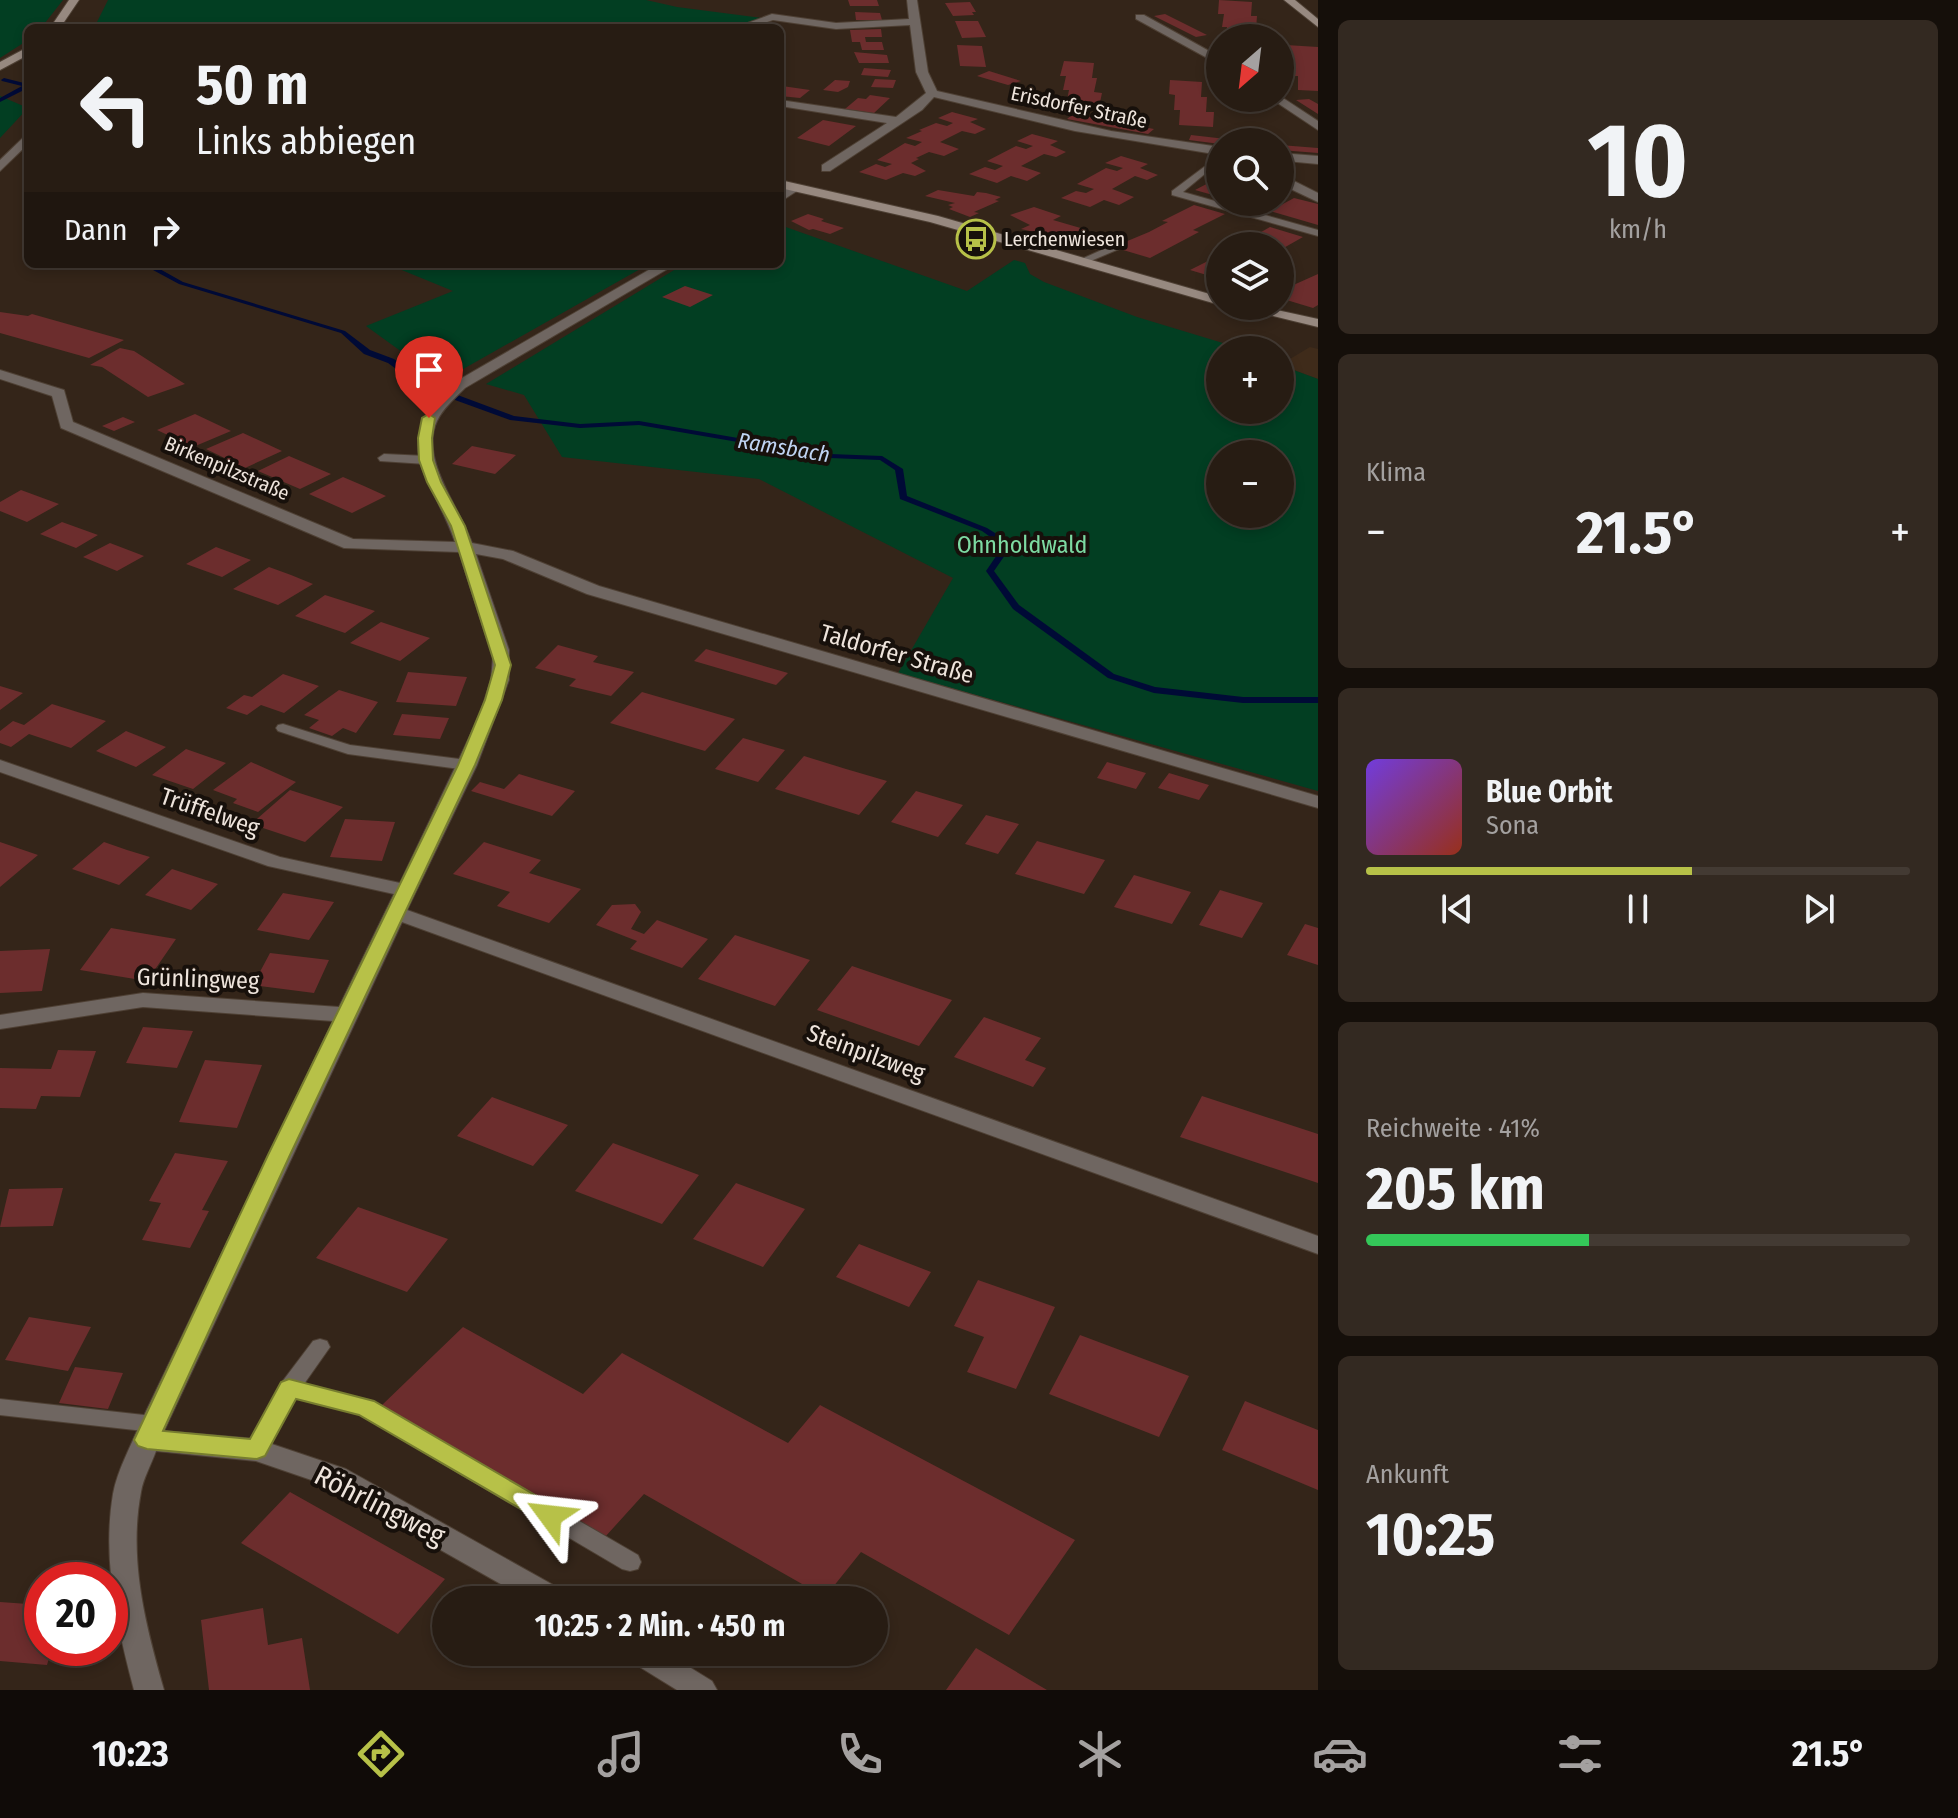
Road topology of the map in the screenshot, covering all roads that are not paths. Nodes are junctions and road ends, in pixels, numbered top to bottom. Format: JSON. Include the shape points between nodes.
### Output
{"nodes":[{"id":1,"x":74,"y":0,"type":"edge"},
{"id":2,"x":912,"y":0,"type":"edge"},
{"id":3,"x":1289,"y":0,"type":"edge"},
{"id":4,"x":1140,"y":17,"type":"dead end"},
{"id":5,"x":916,"y":22,"type":"junction"},
{"id":6,"x":58,"y":24,"type":"edge"},
{"id":7,"x":751,"y":24,"type":"edge"},
{"id":8,"x":1318,"y":24,"type":"edge"},
{"id":9,"x":24,"y":52,"type":"edge"},
{"id":10,"x":1206,"y":54,"type":"edge"},
{"id":11,"x":5,"y":64,"type":"edge"},
{"id":12,"x":932,"y":93,"type":"junction"},
{"id":13,"x":784,"y":104,"type":"edge"},
{"id":14,"x":1294,"y":110,"type":"edge"},
{"id":15,"x":897,"y":121,"type":"junction"},
{"id":16,"x":1318,"y":126,"type":"edge"},
{"id":17,"x":24,"y":141,"type":"edge"},
{"id":18,"x":1206,"y":149,"type":"edge"},
{"id":19,"x":1294,"y":159,"type":"edge"},
{"id":20,"x":1318,"y":160,"type":"edge"},
{"id":21,"x":0,"y":167,"type":"edge"},
{"id":22,"x":826,"y":168,"type":"dead end"},
{"id":23,"x":1206,"y":170,"type":"edge"},
{"id":24,"x":784,"y":185,"type":"edge"},
{"id":25,"x":797,"y":187,"type":"junction"},
{"id":26,"x":1294,"y":189,"type":"edge"},
{"id":27,"x":784,"y":195,"type":"edge"},
{"id":28,"x":1318,"y":198,"type":"edge"},
{"id":29,"x":1206,"y":201,"type":"edge"},
{"id":30,"x":1258,"y":216,"type":"edge"},
{"id":31,"x":1318,"y":233,"type":"edge"},
{"id":32,"x":1115,"y":247,"type":"dead end"},
{"id":33,"x":1082,"y":261,"type":"junction"},
{"id":34,"x":662,"y":268,"type":"edge"},
{"id":35,"x":1206,"y":297,"type":"edge"},
{"id":36,"x":1294,"y":318,"type":"edge"},
{"id":37,"x":1318,"y":323,"type":"edge"},
{"id":38,"x":0,"y":374,"type":"edge"},
{"id":39,"x":384,"y":458,"type":"dead end"},
{"id":40,"x":426,"y":460,"type":"junction"},
{"id":41,"x":465,"y":547,"type":"junction"},
{"id":42,"x":283,"y":728,"type":"dead end"},
{"id":43,"x":467,"y":765,"type":"junction"},
{"id":44,"x":0,"y":766,"type":"edge"},
{"id":45,"x":1318,"y":802,"type":"edge"},
{"id":46,"x":407,"y":891,"type":"junction"},
{"id":47,"x":395,"y":914,"type":"junction"},
{"id":48,"x":347,"y":1015,"type":"junction"},
{"id":49,"x":0,"y":1022,"type":"edge"},
{"id":50,"x":1318,"y":1245,"type":"edge"},
{"id":51,"x":320,"y":1347,"type":"dead end"},
{"id":52,"x":289,"y":1388,"type":"junction"},
{"id":53,"x":0,"y":1407,"type":"edge"},
{"id":54,"x":150,"y":1432,"type":"junction"},
{"id":55,"x":257,"y":1450,"type":"junction"},
{"id":56,"x":630,"y":1562,"type":"dead end"},
{"id":57,"x":529,"y":1586,"type":"edge"},
{"id":58,"x":663,"y":1666,"type":"edge"},
{"id":59,"x":149,"y":1690,"type":"edge"},
{"id":60,"x":702,"y":1690,"type":"edge"}],
"edges":[{"from":1,"to":6,"type":"main road"},
{"from":2,"to":5,"type":"street"},
{"from":3,"to":8,"type":"main road"},
{"from":4,"to":10,"type":"street"},
{"from":5,"to":7,"type":"street","via":[[836,26],[772,17]]},
{"from":5,"to":12,"type":"street","via":[[922,72]]},
{"from":9,"to":11,"type":"main road"},
{"from":12,"to":15,"type":"street"},
{"from":12,"to":18,"type":"street","name":"Erisdorfer Straße","via":[[1048,124]]},
{"from":13,"to":15,"type":"street"},
{"from":14,"to":16,"type":"street"},
{"from":15,"to":22,"type":"street"},
{"from":17,"to":21,"type":"street"},
{"from":19,"to":20,"type":"street"},
{"from":23,"to":29,"type":"lane","via":[[1176,193]]},
{"from":24,"to":25,"type":"main road"},
{"from":25,"to":27,"type":"street"},
{"from":25,"to":33,"type":"main road"},
{"from":26,"to":28,"type":"street"},
{"from":30,"to":31,"type":"lane"},
{"from":32,"to":33,"type":"lane"},
{"from":33,"to":35,"type":"main road"},
{"from":34,"to":40,"type":"street","via":[[460,385],[429,418]]},
{"from":36,"to":37,"type":"main road"},
{"from":38,"to":41,"type":"street","name":"Birkenpilzstraße","via":[[59,393],[66,425],[321,534],[369,546]]},
{"from":39,"to":40,"type":"lane"},
{"from":40,"to":41,"type":"street"},
{"from":41,"to":43,"type":"street","via":[[503,665]]},
{"from":41,"to":45,"type":"street","name":"Taldorfer Straße","via":[[507,555],[593,590]]},
{"from":42,"to":43,"type":"lane","via":[[348,749]]},
{"from":43,"to":46,"type":"street"},
{"from":44,"to":46,"type":"street","name":"Trüffelweg","via":[[275,862]]},
{"from":46,"to":47,"type":"street"},
{"from":47,"to":48,"type":"street"},
{"from":47,"to":50,"type":"street","name":"Steinpilzweg"},
{"from":48,"to":49,"type":"street","name":"Grünlingweg","via":[[143,1000]]},
{"from":48,"to":54,"type":"street"},
{"from":51,"to":52,"type":"lane"},
{"from":52,"to":55,"type":"lane"},
{"from":52,"to":56,"type":"lane","via":[[365,1407]]},
{"from":53,"to":54,"type":"lane"},
{"from":54,"to":55,"type":"street","name":"Röhrlingweg"},
{"from":54,"to":59,"type":"street","via":[[127,1491],[122,1551],[132,1627]]},
{"from":55,"to":57,"type":"street","name":"Röhrlingweg","via":[[336,1477]]},
{"from":58,"to":60,"type":"street"}]}
